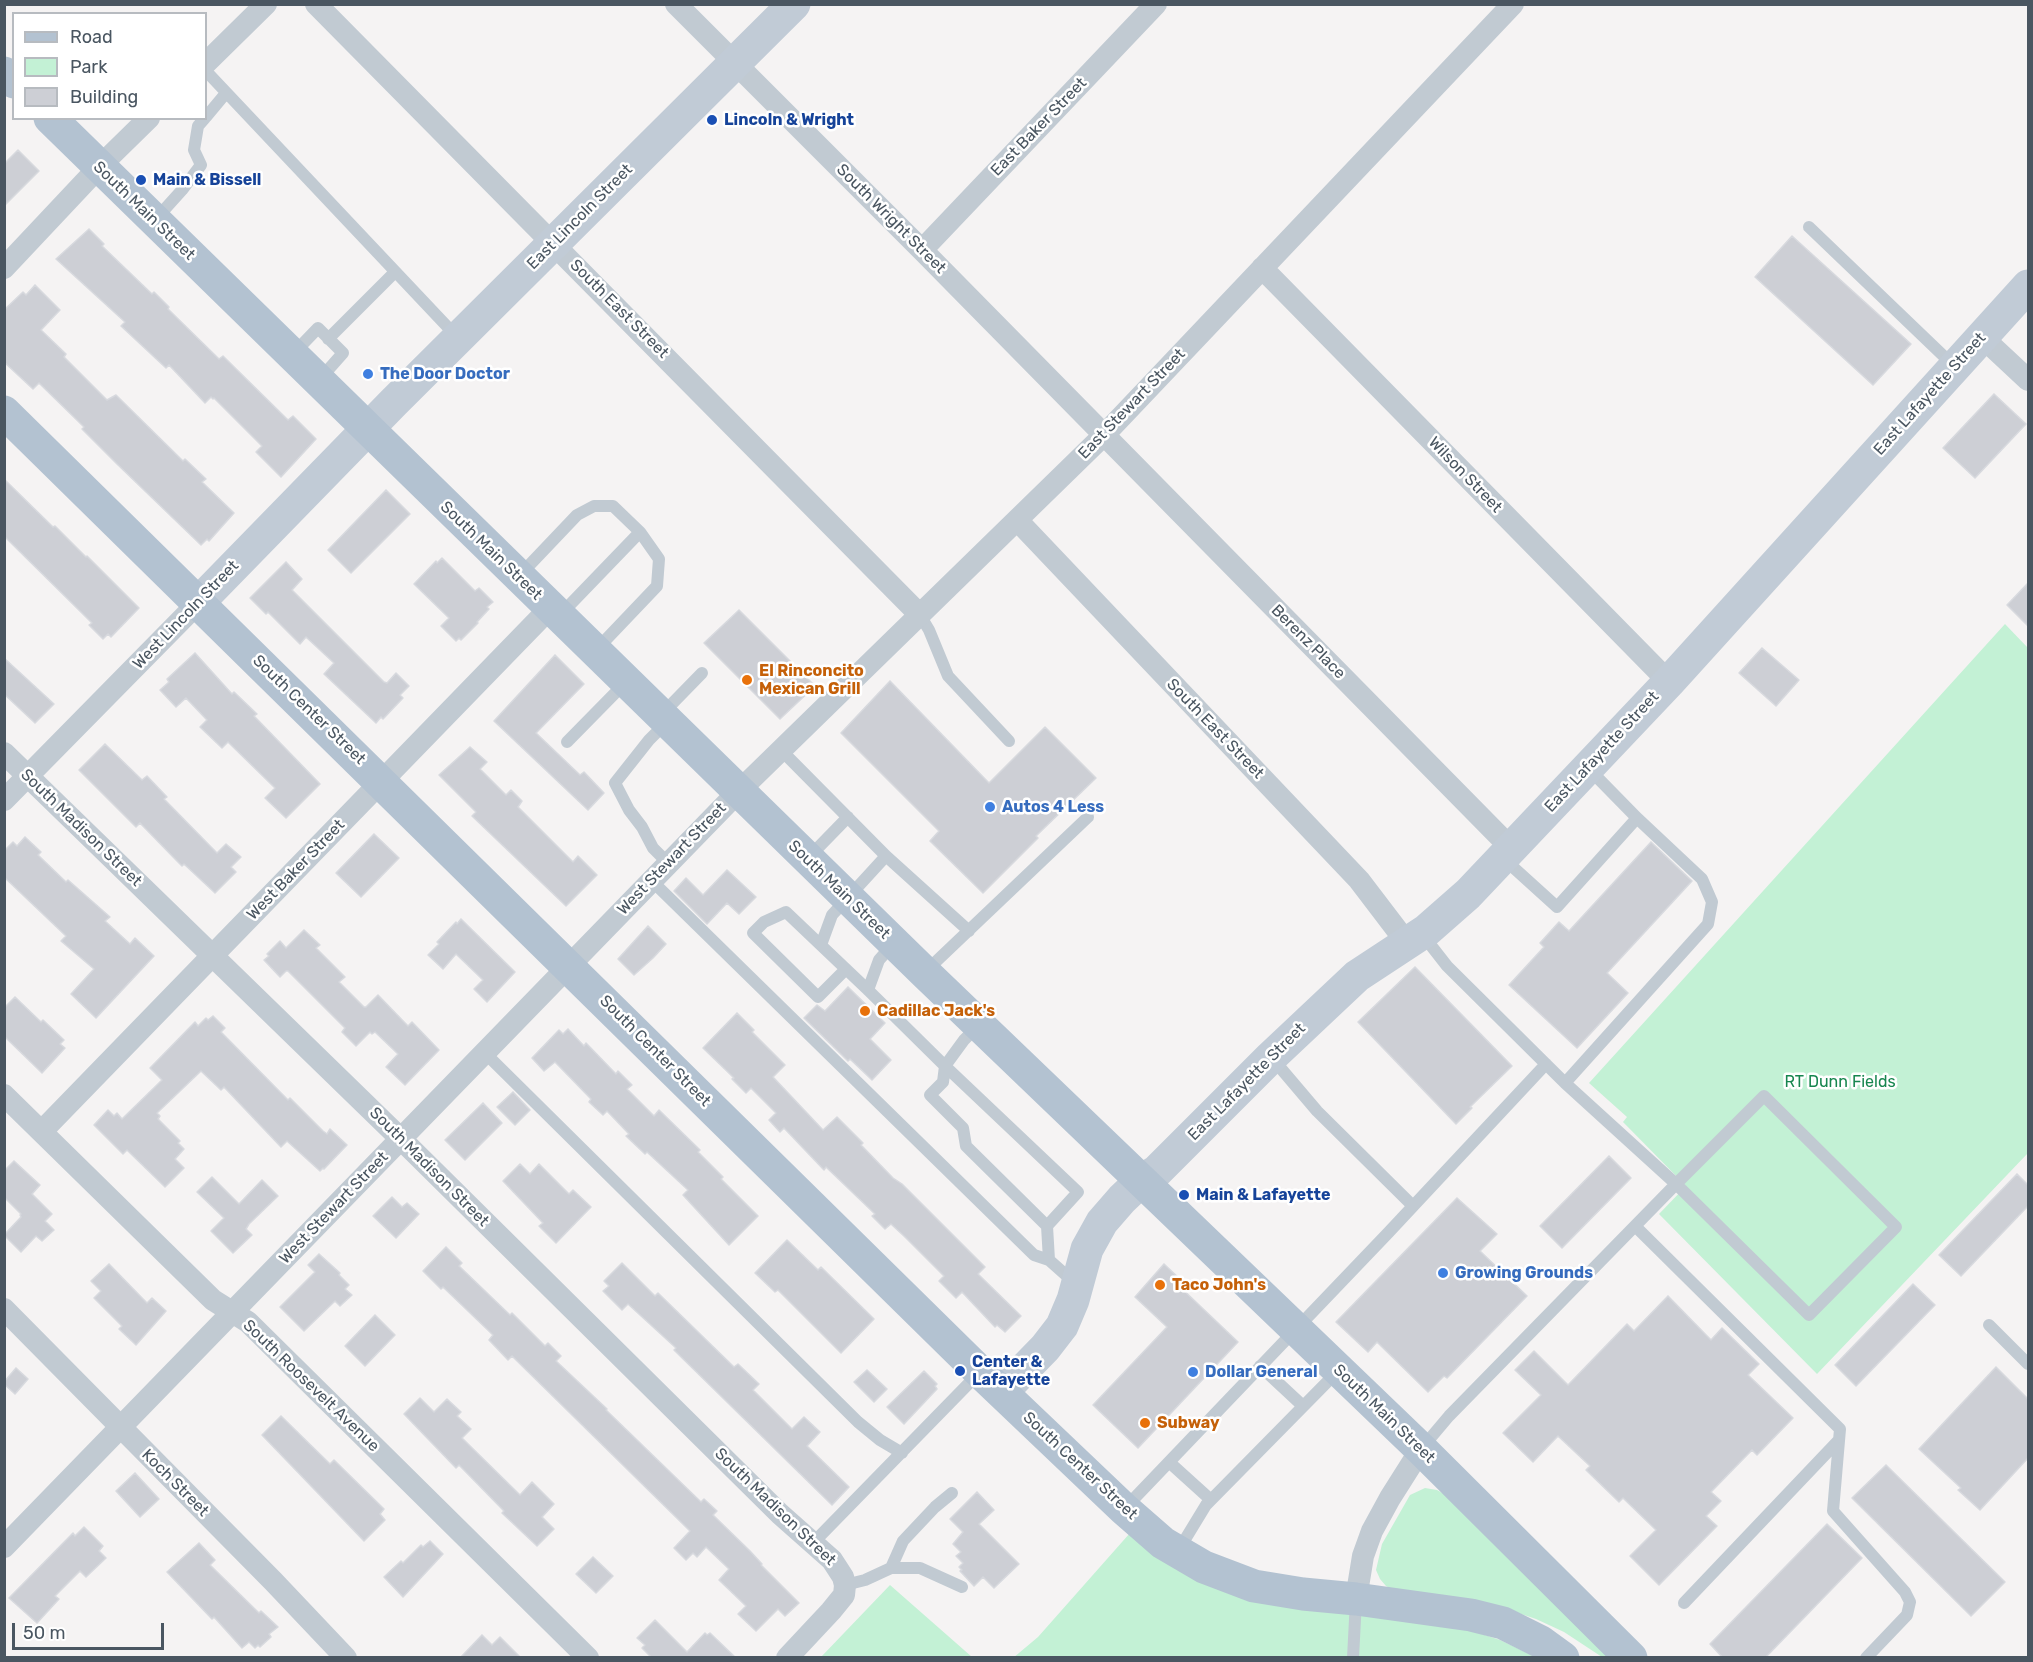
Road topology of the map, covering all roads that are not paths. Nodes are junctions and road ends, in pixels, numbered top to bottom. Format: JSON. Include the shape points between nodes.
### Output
{"nodes":[{"id":1,"x":266,"y":4,"type":"edge"},
{"id":2,"x":316,"y":4,"type":"edge"},
{"id":3,"x":676,"y":4,"type":"edge"},
{"id":4,"x":794,"y":4,"type":"edge"},
{"id":5,"x":1156,"y":4,"type":"edge"},
{"id":6,"x":1513,"y":4,"type":"edge"},
{"id":7,"x":207,"y":62,"type":"edge"},
{"id":8,"x":735,"y":64,"type":"junction"},
{"id":9,"x":207,"y":72,"type":"edge"},
{"id":10,"x":226,"y":93,"type":"junction"},
{"id":11,"x":207,"y":116,"type":"edge"},
{"id":12,"x":52,"y":120,"type":"edge"},
{"id":13,"x":147,"y":120,"type":"edge"},
{"id":14,"x":203,"y":120,"type":"edge"},
{"id":15,"x":99,"y":167,"type":"junction"},
{"id":16,"x":154,"y":221,"type":"junction"},
{"id":17,"x":1809,"y":227,"type":"dead end"},
{"id":18,"x":553,"y":243,"type":"junction"},
{"id":19,"x":922,"y":250,"type":"junction"},
{"id":20,"x":4,"y":268,"type":"edge"},
{"id":21,"x":1262,"y":268,"type":"junction"},
{"id":22,"x":395,"y":272,"type":"junction"},
{"id":23,"x":2028,"y":286,"type":"edge"},
{"id":24,"x":1982,"y":337,"type":"junction"},
{"id":25,"x":458,"y":338,"type":"junction"},
{"id":26,"x":328,"y":339,"type":"junction"},
{"id":27,"x":291,"y":355,"type":"junction"},
{"id":28,"x":1955,"y":366,"type":"junction"},
{"id":29,"x":2028,"y":380,"type":"edge"},
{"id":30,"x":318,"y":381,"type":"junction"},
{"id":31,"x":4,"y":412,"type":"edge"},
{"id":32,"x":367,"y":429,"type":"junction"},
{"id":33,"x":1104,"y":435,"type":"junction"},
{"id":34,"x":1017,"y":520,"type":"junction"},
{"id":35,"x":640,"y":532,"type":"junction"},
{"id":36,"x":518,"y":577,"type":"junction"},
{"id":37,"x":198,"y":603,"type":"junction"},
{"id":38,"x":554,"y":612,"type":"junction"},
{"id":39,"x":920,"y":615,"type":"junction"},
{"id":40,"x":594,"y":651,"type":"junction"},
{"id":41,"x":702,"y":673,"type":"dead end"},
{"id":42,"x":626,"y":682,"type":"junction"},
{"id":43,"x":1668,"y":682,"type":"junction"},
{"id":44,"x":663,"y":719,"type":"junction"},
{"id":45,"x":1009,"y":741,"type":"dead end"},
{"id":46,"x":567,"y":742,"type":"dead end"},
{"id":47,"x":781,"y":750,"type":"junction"},
{"id":48,"x":4,"y":753,"type":"edge"},
{"id":49,"x":1588,"y":768,"type":"junction"},
{"id":50,"x":28,"y":776,"type":"junction"},
{"id":51,"x":382,"y":781,"type":"junction"},
{"id":52,"x":738,"y":792,"type":"junction"},
{"id":53,"x":4,"y":800,"type":"edge"},
{"id":54,"x":1088,"y":817,"type":"dead end"},
{"id":55,"x":848,"y":818,"type":"junction"},
{"id":56,"x":1637,"y":818,"type":"junction"},
{"id":57,"x":1507,"y":853,"type":"junction"},
{"id":58,"x":886,"y":856,"type":"junction"},
{"id":59,"x":807,"y":859,"type":"junction"},
{"id":60,"x":668,"y":863,"type":"junction"},
{"id":61,"x":652,"y":880,"type":"junction"},
{"id":62,"x":847,"y":898,"type":"junction"},
{"id":63,"x":969,"y":931,"type":"junction"},
{"id":64,"x":1414,"y":938,"type":"junction"},
{"id":65,"x":894,"y":943,"type":"junction"},
{"id":66,"x":821,"y":945,"type":"junction"},
{"id":67,"x":212,"y":956,"type":"junction"},
{"id":68,"x":568,"y":966,"type":"junction"},
{"id":69,"x":846,"y":969,"type":"junction"},
{"id":70,"x":925,"y":973,"type":"junction"},
{"id":71,"x":867,"y":990,"type":"junction"},
{"id":72,"x":979,"y":1026,"type":"junction"},
{"id":73,"x":485,"y":1053,"type":"junction"},
{"id":74,"x":1271,"y":1057,"type":"junction"},
{"id":75,"x":1546,"y":1064,"type":"junction"},
{"id":76,"x":945,"y":1066,"type":"junction"},
{"id":77,"x":1565,"y":1083,"type":"junction"},
{"id":78,"x":4,"y":1095,"type":"edge"},
{"id":79,"x":42,"y":1131,"type":"junction"},
{"id":80,"x":401,"y":1139,"type":"junction"},
{"id":81,"x":1141,"y":1180,"type":"junction"},
{"id":82,"x":1676,"y":1184,"type":"junction"},
{"id":83,"x":1413,"y":1206,"type":"junction"},
{"id":84,"x":1047,"y":1226,"type":"junction"},
{"id":85,"x":1635,"y":1226,"type":"junction"},
{"id":86,"x":1049,"y":1260,"type":"junction"},
{"id":87,"x":1078,"y":1285,"type":"junction"},
{"id":88,"x":4,"y":1309,"type":"edge"},
{"id":89,"x":233,"y":1312,"type":"junction"},
{"id":90,"x":1989,"y":1326,"type":"dead end"},
{"id":91,"x":1295,"y":1329,"type":"junction"},
{"id":92,"x":2028,"y":1364,"type":"edge"},
{"id":93,"x":1260,"y":1366,"type":"junction"},
{"id":94,"x":1338,"y":1370,"type":"junction"},
{"id":95,"x":991,"y":1382,"type":"junction"},
{"id":96,"x":1303,"y":1406,"type":"junction"},
{"id":97,"x":120,"y":1428,"type":"junction"},
{"id":98,"x":1839,"y":1440,"type":"junction"},
{"id":99,"x":1421,"y":1449,"type":"junction"},
{"id":100,"x":902,"y":1454,"type":"junction"},
{"id":101,"x":1169,"y":1462,"type":"junction"},
{"id":102,"x":952,"y":1493,"type":"dead end"},
{"id":103,"x":1211,"y":1500,"type":"junction"},
{"id":104,"x":1124,"y":1509,"type":"junction"},
{"id":105,"x":812,"y":1544,"type":"junction"},
{"id":106,"x":4,"y":1547,"type":"edge"},
{"id":107,"x":1178,"y":1552,"type":"junction"},
{"id":108,"x":891,"y":1568,"type":"junction"},
{"id":109,"x":845,"y":1586,"type":"junction"},
{"id":110,"x":962,"y":1587,"type":"dead end"},
{"id":111,"x":1356,"y":1599,"type":"junction"},
{"id":112,"x":1684,"y":1603,"type":"dead end"},
{"id":113,"x":346,"y":1658,"type":"edge"},
{"id":114,"x":588,"y":1658,"type":"edge"},
{"id":115,"x":787,"y":1658,"type":"edge"},
{"id":116,"x":1353,"y":1658,"type":"edge"},
{"id":117,"x":1563,"y":1658,"type":"edge"},
{"id":118,"x":1631,"y":1658,"type":"edge"},
{"id":119,"x":1866,"y":1658,"type":"edge"}],
"edges":[{"from":1,"to":7,"type":"street"},
{"from":2,"to":18,"type":"street","name":"South East Street"},
{"from":3,"to":8,"type":"street","name":"South Wright Street"},
{"from":4,"to":8,"type":"street","name":"East Lincoln Street"},
{"from":5,"to":19,"type":"street","name":"East Baker Street"},
{"from":6,"to":21,"type":"street","name":"East Stewart Street"},
{"from":8,"to":18,"type":"street","name":"East Lincoln Street"},
{"from":8,"to":19,"type":"street","name":"South Wright Street"},
{"from":9,"to":10,"type":"lane"},
{"from":10,"to":11,"type":"lane"},
{"from":10,"to":22,"type":"lane"},
{"from":12,"to":15,"type":"main road","name":"South Main Street"},
{"from":13,"to":15,"type":"street"},
{"from":14,"to":16,"type":"lane","via":[[198,126],[194,150],[201,165]]},
{"from":15,"to":16,"type":"main road","name":"South Main Street"},
{"from":15,"to":20,"type":"street"},
{"from":16,"to":27,"type":"main road","name":"South Main Street"},
{"from":17,"to":28,"type":"lane"},
{"from":18,"to":25,"type":"street","name":"East Lincoln Street"},
{"from":18,"to":39,"type":"street","name":"South East Street"},
{"from":19,"to":33,"type":"street","name":"South Wright Street"},
{"from":21,"to":33,"type":"street","name":"East Stewart Street"},
{"from":21,"to":43,"type":"street","name":"Wilson Street"},
{"from":22,"to":25,"type":"lane"},
{"from":22,"to":26,"type":"lane"},
{"from":23,"to":24,"type":"street","name":"East Lafayette Street"},
{"from":24,"to":28,"type":"street","name":"East Lafayette Street"},
{"from":24,"to":29,"type":"street"},
{"from":25,"to":32,"type":"street","name":"East Lincoln Street"},
{"from":26,"to":27,"type":"lane","via":[[318,328]]},
{"from":26,"to":30,"type":"lane","via":[[343,353]]},
{"from":27,"to":30,"type":"main road","name":"South Main Street"},
{"from":28,"to":43,"type":"street","name":"East Lafayette Street"},
{"from":30,"to":32,"type":"main road","name":"South Main Street"},
{"from":31,"to":37,"type":"main road","name":"South Center Street"},
{"from":32,"to":36,"type":"main road","name":"South Main Street"},
{"from":32,"to":37,"type":"street","name":"West Lincoln Street"},
{"from":33,"to":34,"type":"street","name":"East Stewart Street"},
{"from":33,"to":57,"type":"street","name":"Berenz Place"},
{"from":34,"to":39,"type":"street","name":"East Stewart Street"},
{"from":34,"to":64,"type":"street","name":"South East Street"},
{"from":35,"to":36,"type":"lane","via":[[613,506],[594,506],[577,515]]},
{"from":35,"to":38,"type":"lane"},
{"from":35,"to":40,"type":"lane","via":[[659,559],[657,586]]},
{"from":36,"to":38,"type":"main road","name":"South Main Street"},
{"from":37,"to":50,"type":"street","name":"West Lincoln Street"},
{"from":37,"to":51,"type":"main road","name":"South Center Street"},
{"from":38,"to":40,"type":"main road","name":"South Main Street"},
{"from":38,"to":51,"type":"street","name":"West Baker Street"},
{"from":39,"to":45,"type":"lane","via":[[948,676]]},
{"from":39,"to":47,"type":"street","name":"East Stewart Street"},
{"from":40,"to":42,"type":"main road","name":"South Main Street"},
{"from":41,"to":44,"type":"lane"},
{"from":42,"to":44,"type":"main road","name":"South Main Street"},
{"from":42,"to":46,"type":"lane"},
{"from":43,"to":49,"type":"street","name":"East Lafayette Street"},
{"from":44,"to":52,"type":"main road","name":"South Main Street"},
{"from":44,"to":60,"type":"lane","via":[[615,783],[653,848]]},
{"from":47,"to":52,"type":"street","name":"East Stewart Street"},
{"from":47,"to":55,"type":"lane"},
{"from":48,"to":50,"type":"street","name":"South Madison Street"},
{"from":49,"to":56,"type":"lane"},
{"from":49,"to":57,"type":"street","name":"East Lafayette Street"},
{"from":50,"to":53,"type":"street","name":"West Lincoln Street"},
{"from":50,"to":67,"type":"street","name":"South Madison Street"},
{"from":51,"to":67,"type":"street","name":"West Baker Street"},
{"from":51,"to":68,"type":"main road","name":"South Center Street"},
{"from":52,"to":59,"type":"main road","name":"South Main Street"},
{"from":52,"to":60,"type":"street","name":"West Stewart Street"},
{"from":54,"to":63,"type":"lane"},
{"from":55,"to":58,"type":"lane"},
{"from":55,"to":59,"type":"lane"},
{"from":56,"to":57,"type":"lane","via":[[1557,907]]},
{"from":56,"to":77,"type":"lane","via":[[1702,879],[1712,902],[1708,924]]},
{"from":57,"to":64,"type":"street","name":"East Lafayette Street","via":[[1468,894]]},
{"from":58,"to":62,"type":"lane"},
{"from":58,"to":63,"type":"lane"},
{"from":59,"to":62,"type":"main road","name":"South Main Street"},
{"from":60,"to":61,"type":"street","name":"West Stewart Street"},
{"from":61,"to":68,"type":"street","name":"West Stewart Street"},
{"from":61,"to":86,"type":"lane","via":[[1034,1255]]},
{"from":62,"to":65,"type":"main road","name":"South Main Street"},
{"from":62,"to":66,"type":"lane","via":[[832,915]]},
{"from":63,"to":70,"type":"lane"},
{"from":64,"to":74,"type":"street","name":"East Lafayette Street","via":[[1357,976]]},
{"from":64,"to":75,"type":"lane","via":[[1448,966]]},
{"from":65,"to":70,"type":"main road","name":"South Main Street"},
{"from":65,"to":71,"type":"lane","via":[[879,960]]},
{"from":66,"to":69,"type":"lane"},
{"from":66,"to":69,"type":"lane","via":[[786,912],[764,922],[753,933],[818,997]]},
{"from":67,"to":79,"type":"street","name":"West Baker Street"},
{"from":67,"to":80,"type":"street","name":"South Madison Street"},
{"from":68,"to":73,"type":"street","name":"West Stewart Street"},
{"from":68,"to":95,"type":"main road","name":"South Center Street"},
{"from":69,"to":71,"type":"lane"},
{"from":70,"to":72,"type":"main road","name":"South Main Street"},
{"from":71,"to":76,"type":"lane"},
{"from":72,"to":76,"type":"lane"},
{"from":72,"to":81,"type":"main road","name":"South Main Street"},
{"from":73,"to":80,"type":"street","name":"West Stewart Street"},
{"from":73,"to":100,"type":"lane","via":[[858,1422]]},
{"from":74,"to":81,"type":"street","name":"East Lafayette Street","via":[[1157,1171]]},
{"from":74,"to":83,"type":"lane","via":[[1317,1111]]},
{"from":75,"to":77,"type":"lane"},
{"from":75,"to":83,"type":"lane"},
{"from":76,"to":84,"type":"lane","via":[[943,1082],[930,1095],[963,1128],[966,1146]]},
{"from":76,"to":84,"type":"lane","via":[[1078,1192]]},
{"from":77,"to":82,"type":"lane"},
{"from":78,"to":79,"type":"street","name":"South Roosevelt Avenue"},
{"from":79,"to":89,"type":"street","name":"South Roosevelt Avenue","via":[[213,1300]]},
{"from":80,"to":89,"type":"street","name":"West Stewart Street"},
{"from":80,"to":105,"type":"street","name":"South Madison Street"},
{"from":81,"to":87,"type":"street","name":"East Lafayette Street","via":[[1102,1222],[1087,1250]]},
{"from":81,"to":91,"type":"main road","name":"South Main Street"},
{"from":82,"to":82,"type":"lane","via":[[1764,1096],[1896,1227],[1809,1315]]},
{"from":82,"to":85,"type":"lane"},
{"from":83,"to":91,"type":"lane"},
{"from":84,"to":86,"type":"lane"},
{"from":85,"to":98,"type":"lane","via":[[1840,1429]]},
{"from":85,"to":99,"type":"lane"},
{"from":86,"to":87,"type":"lane"},
{"from":87,"to":95,"type":"street","name":"East Lafayette Street","via":[[1055,1337]]},
{"from":88,"to":97,"type":"street","name":"Koch Street"},
{"from":89,"to":97,"type":"street","name":"West Stewart Street"},
{"from":89,"to":114,"type":"street","name":"South Roosevelt Avenue"},
{"from":90,"to":92,"type":"lane"},
{"from":91,"to":93,"type":"lane"},
{"from":91,"to":94,"type":"main road","name":"South Main Street"},
{"from":93,"to":96,"type":"lane"},
{"from":93,"to":101,"type":"lane"},
{"from":94,"to":96,"type":"lane"},
{"from":94,"to":99,"type":"main road","name":"South Main Street"},
{"from":95,"to":100,"type":"lane"},
{"from":95,"to":104,"type":"main road","name":"South Center Street"},
{"from":96,"to":103,"type":"lane"},
{"from":97,"to":106,"type":"street","name":"West Stewart Street"},
{"from":97,"to":113,"type":"street","name":"Koch Street"},
{"from":98,"to":112,"type":"lane"},
{"from":98,"to":119,"type":"lane","via":[[1833,1511],[1910,1602],[1907,1615]]},
{"from":99,"to":111,"type":"street","via":[[1372,1531],[1363,1556]]},
{"from":99,"to":118,"type":"main road","name":"South Main Street"},
{"from":100,"to":105,"type":"lane"},
{"from":101,"to":103,"type":"lane"},
{"from":101,"to":104,"type":"lane"},
{"from":102,"to":108,"type":"lane","via":[[903,1541]]},
{"from":103,"to":107,"type":"lane"},
{"from":104,"to":107,"type":"main road","name":"South Center Street"},
{"from":105,"to":109,"type":"street","name":"South Madison Street","via":[[832,1560]]},
{"from":107,"to":111,"type":"main road","name":"South Center Street","via":[[1204,1567],[1254,1586]]},
{"from":108,"to":109,"type":"lane"},
{"from":108,"to":110,"type":"lane","via":[[920,1568]]},
{"from":109,"to":115,"type":"street","via":[[844,1595]]},
{"from":111,"to":116,"type":"lane"},
{"from":111,"to":117,"type":"main road","via":[[1503,1623]]}]}
